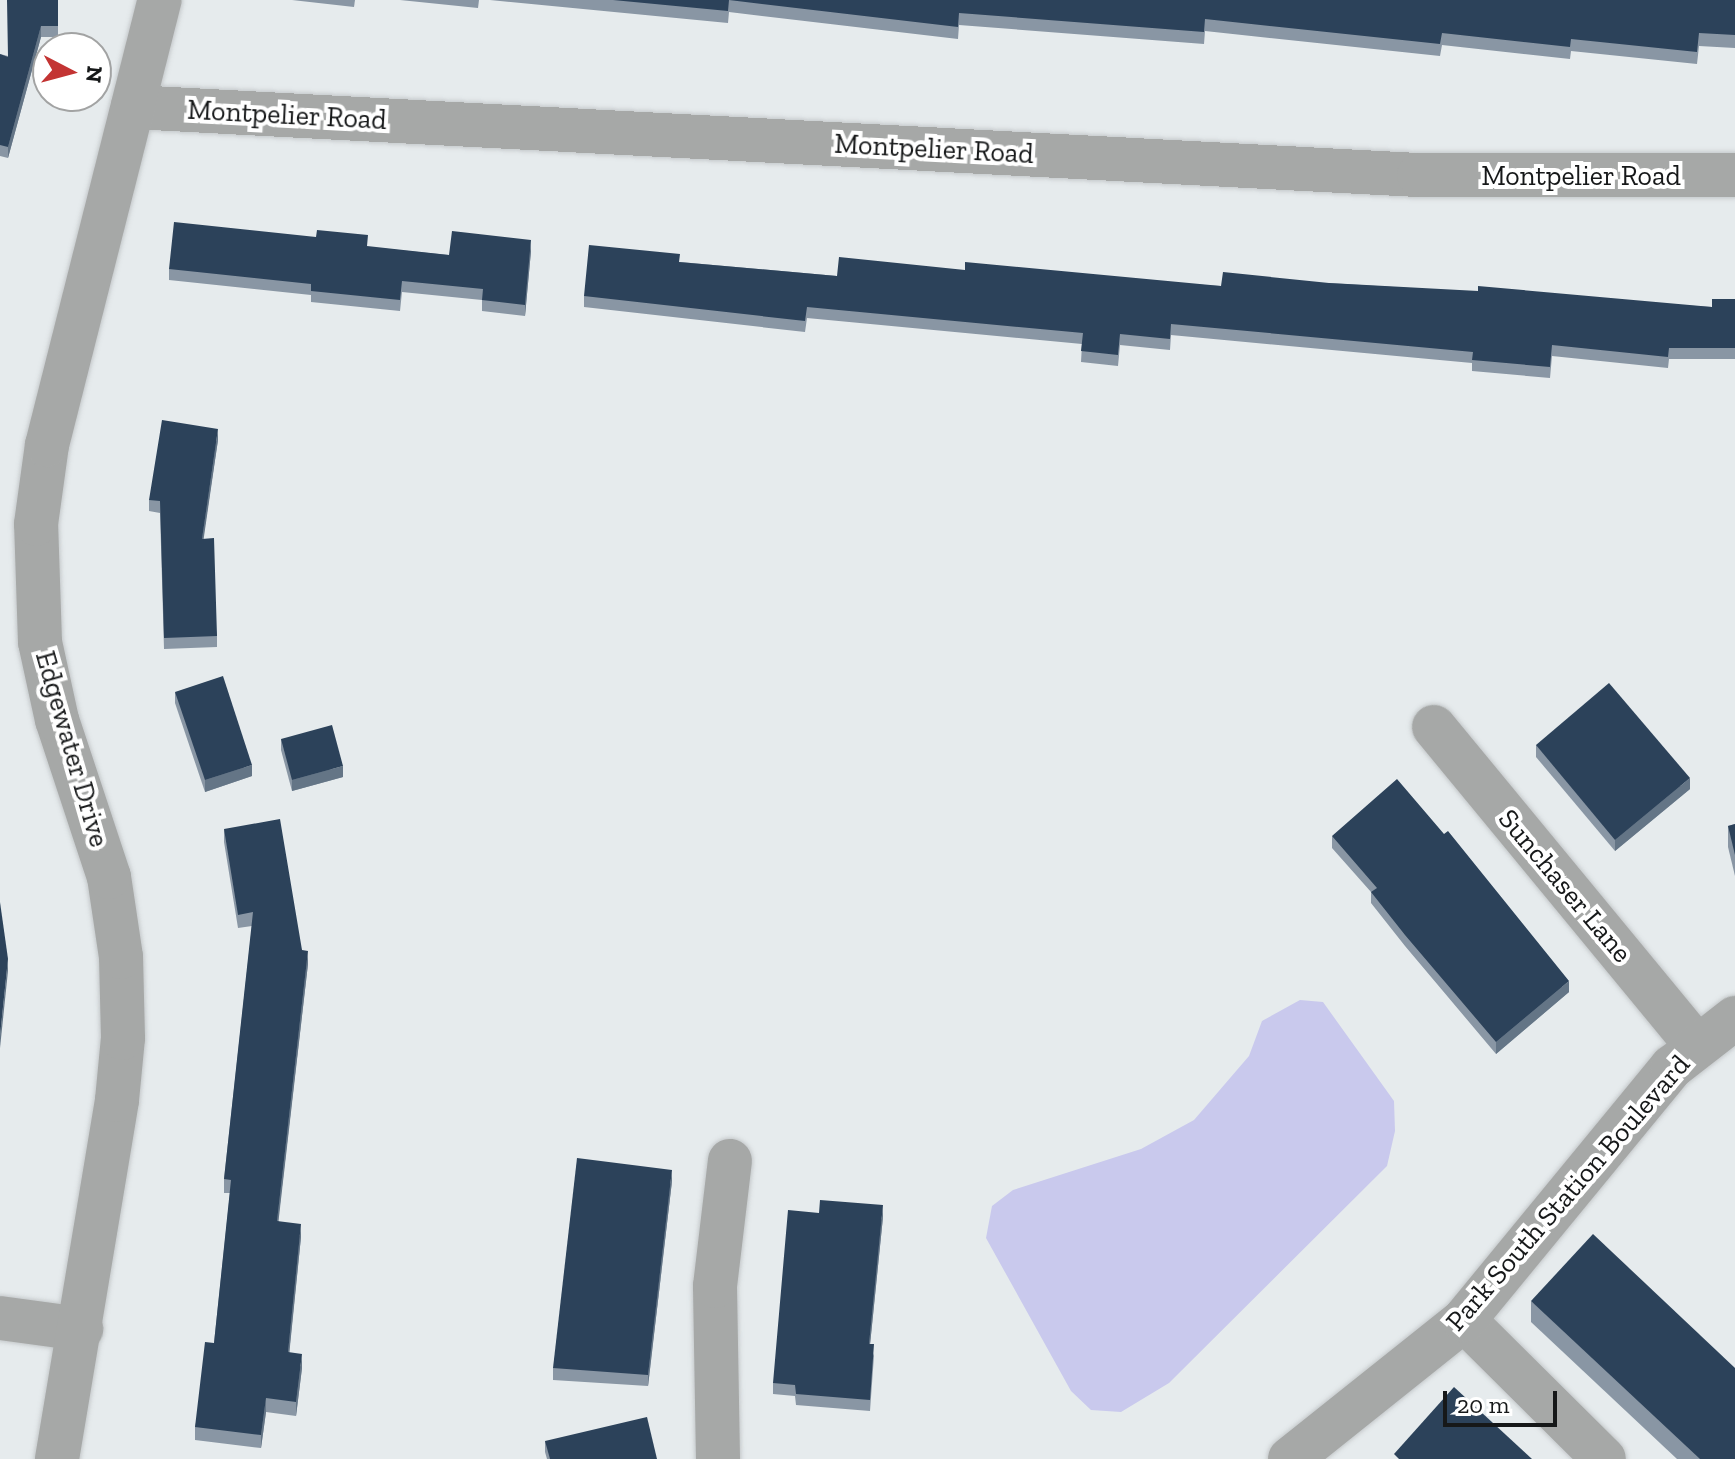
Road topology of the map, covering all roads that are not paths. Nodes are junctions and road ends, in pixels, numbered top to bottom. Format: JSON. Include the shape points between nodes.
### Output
{"nodes":[{"id":1,"x":160,"y":0,"type":"edge"},
{"id":2,"x":133,"y":107,"type":"junction"},
{"id":3,"x":1735,"y":175,"type":"edge"},
{"id":4,"x":1434,"y":727,"type":"dead end"},
{"id":5,"x":1735,"y":1018,"type":"edge"},
{"id":6,"x":1697,"y":1046,"type":"junction"},
{"id":7,"x":730,"y":1161,"type":"dead end"},
{"id":8,"x":0,"y":1318,"type":"edge"},
{"id":9,"x":1464,"y":1320,"type":"junction"},
{"id":10,"x":81,"y":1329,"type":"junction"},
{"id":11,"x":57,"y":1459,"type":"edge"},
{"id":12,"x":718,"y":1459,"type":"edge"},
{"id":13,"x":1290,"y":1459,"type":"edge"},
{"id":14,"x":1604,"y":1459,"type":"edge"}],
"edges":[{"from":1,"to":2,"type":"street","name":"Edgewater Drive"},
{"from":2,"to":3,"type":"street","name":"Montpelier Road","via":[[1419,175]]},
{"from":2,"to":10,"type":"street","name":"Edgewater Drive","via":[[47,445],[35,550],[40,642],[57,720],[109,877],[121,957],[123,1038],[117,1100]]},
{"from":4,"to":6,"type":"street","name":"Sunchaser Lane"},
{"from":5,"to":6,"type":"street","name":"Park South Station Boulevard"},
{"from":6,"to":9,"type":"street","name":"Park South Station Boulevard","via":[[1633,1111]]},
{"from":7,"to":12,"type":"street","via":[[715,1286]]},
{"from":8,"to":10,"type":"street"},
{"from":9,"to":13,"type":"street","name":"Park South Station Boulevard"},
{"from":9,"to":14,"type":"street"},
{"from":10,"to":11,"type":"street","name":"Edgewater Drive"}]}
